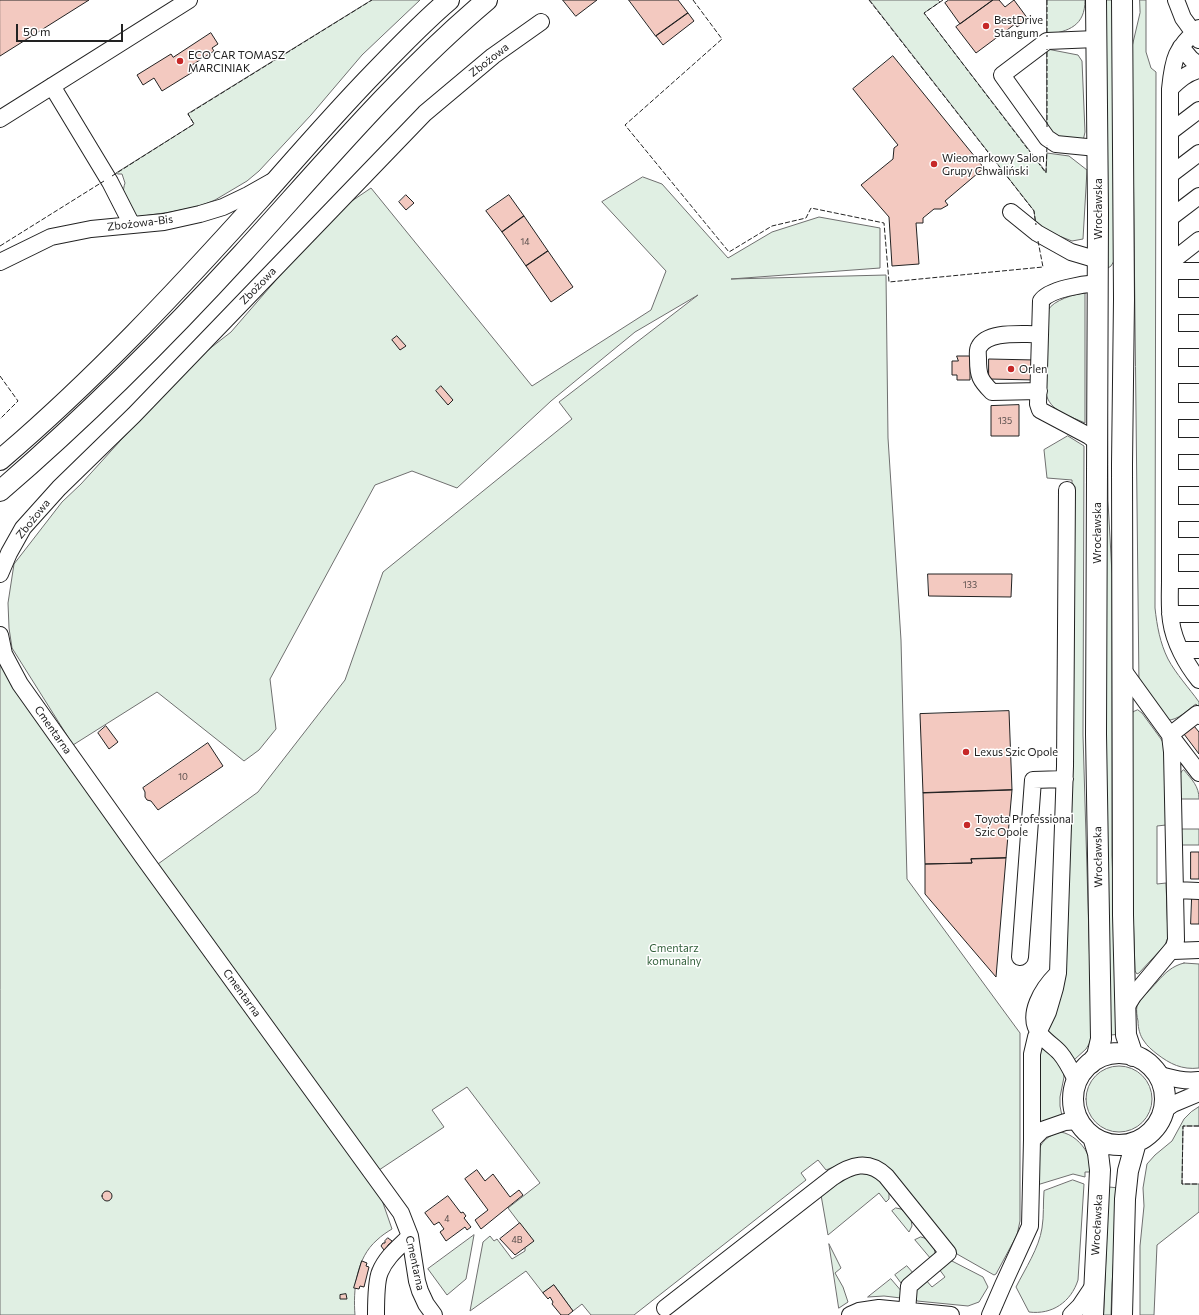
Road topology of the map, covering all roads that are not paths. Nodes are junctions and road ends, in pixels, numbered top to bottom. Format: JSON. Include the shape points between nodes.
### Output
{"nodes":[{"id":1,"x":189,"y":0,"type":"edge"},
{"id":2,"x":449,"y":0,"type":"edge"},
{"id":3,"x":487,"y":0,"type":"edge"},
{"id":4,"x":1096,"y":0,"type":"edge"},
{"id":5,"x":1122,"y":0,"type":"edge"},
{"id":6,"x":1176,"y":0,"type":"edge"},
{"id":7,"x":541,"y":22,"type":"dead end"},
{"id":8,"x":1197,"y":34,"type":"edge"},
{"id":9,"x":1096,"y":39,"type":"junction"},
{"id":10,"x":1181,"y":47,"type":"junction"},
{"id":11,"x":1199,"y":65,"type":"edge"},
{"id":12,"x":1199,"y":70,"type":"edge"},
{"id":13,"x":52,"y":86,"type":"junction"},
{"id":14,"x":1170,"y":89,"type":"junction"},
{"id":15,"x":1199,"y":110,"type":"edge"},
{"id":16,"x":0,"y":119,"type":"edge"},
{"id":17,"x":1170,"y":132,"type":"junction"},
{"id":18,"x":1097,"y":148,"type":"junction"},
{"id":19,"x":1199,"y":153,"type":"edge"},
{"id":20,"x":1170,"y":175,"type":"junction"},
{"id":21,"x":278,"y":178,"type":"junction"},
{"id":22,"x":1199,"y":196,"type":"edge"},
{"id":23,"x":1011,"y":212,"type":"dead end"},
{"id":24,"x":1170,"y":218,"type":"junction"},
{"id":25,"x":132,"y":225,"type":"junction"},
{"id":26,"x":1199,"y":240,"type":"edge"},
{"id":27,"x":1098,"y":260,"type":"junction"},
{"id":28,"x":0,"y":262,"type":"edge"},
{"id":29,"x":1170,"y":266,"type":"junction"},
{"id":30,"x":1199,"y":271,"type":"edge"},
{"id":31,"x":1098,"y":283,"type":"junction"},
{"id":32,"x":1170,"y":306,"type":"junction"},
{"id":33,"x":1199,"y":306,"type":"edge"},
{"id":34,"x":1124,"y":311,"type":"junction"},
{"id":35,"x":1040,"y":334,"type":"junction"},
{"id":36,"x":1170,"y":340,"type":"junction"},
{"id":37,"x":1199,"y":340,"type":"edge"},
{"id":38,"x":1170,"y":374,"type":"junction"},
{"id":39,"x":1199,"y":375,"type":"edge"},
{"id":40,"x":1039,"y":391,"type":"junction"},
{"id":41,"x":1170,"y":411,"type":"junction"},
{"id":42,"x":1199,"y":411,"type":"edge"},
{"id":43,"x":1097,"y":442,"type":"junction"},
{"id":44,"x":1170,"y":446,"type":"junction"},
{"id":45,"x":1199,"y":446,"type":"edge"},
{"id":46,"x":0,"y":460,"type":"edge"},
{"id":47,"x":1170,"y":478,"type":"junction"},
{"id":48,"x":1199,"y":478,"type":"edge"},
{"id":49,"x":1067,"y":490,"type":"dead end"},
{"id":50,"x":0,"y":491,"type":"edge"},
{"id":51,"x":1170,"y":513,"type":"junction"},
{"id":52,"x":1199,"y":513,"type":"edge"},
{"id":53,"x":1170,"y":546,"type":"junction"},
{"id":54,"x":1199,"y":546,"type":"edge"},
{"id":55,"x":0,"y":574,"type":"edge"},
{"id":56,"x":1170,"y":580,"type":"junction"},
{"id":57,"x":1199,"y":580,"type":"edge"},
{"id":58,"x":1170,"y":614,"type":"junction"},
{"id":59,"x":1199,"y":614,"type":"edge"},
{"id":60,"x":0,"y":634,"type":"edge"},
{"id":61,"x":1181,"y":650,"type":"junction"},
{"id":62,"x":1199,"y":650,"type":"edge"},
{"id":63,"x":1123,"y":670,"type":"junction"},
{"id":64,"x":1199,"y":680,"type":"edge"},
{"id":65,"x":1199,"y":716,"type":"edge"},
{"id":66,"x":1170,"y":735,"type":"junction"},
{"id":67,"x":1199,"y":773,"type":"edge"},
{"id":68,"x":1065,"y":779,"type":"junction"},
{"id":69,"x":1175,"y":890,"type":"junction"},
{"id":70,"x":1199,"y":891,"type":"edge"},
{"id":71,"x":1173,"y":950,"type":"junction"},
{"id":72,"x":1199,"y":950,"type":"edge"},
{"id":73,"x":1020,"y":957,"type":"dead end"},
{"id":74,"x":1125,"y":1009,"type":"junction"},
{"id":75,"x":1038,"y":1032,"type":"junction"},
{"id":76,"x":1133,"y":1056,"type":"junction"},
{"id":77,"x":1091,"y":1063,"type":"junction"},
{"id":78,"x":1157,"y":1074,"type":"junction"},
{"id":79,"x":1199,"y":1080,"type":"edge"},
{"id":80,"x":1077,"y":1082,"type":"junction"},
{"id":81,"x":1199,"y":1094,"type":"edge"},
{"id":82,"x":1164,"y":1111,"type":"junction"},
{"id":83,"x":1079,"y":1120,"type":"junction"},
{"id":84,"x":1093,"y":1137,"type":"junction"},
{"id":85,"x":1032,"y":1140,"type":"junction"},
{"id":86,"x":1136,"y":1142,"type":"junction"},
{"id":87,"x":410,"y":1236,"type":"junction"},
{"id":88,"x":1094,"y":1285,"type":"junction"},
{"id":89,"x":664,"y":1308,"type":"dead end"},
{"id":90,"x":907,"y":1311,"type":"junction"},
{"id":91,"x":376,"y":1315,"type":"edge"},
{"id":92,"x":434,"y":1315,"type":"edge"},
{"id":93,"x":850,"y":1315,"type":"edge"},
{"id":94,"x":951,"y":1315,"type":"edge"},
{"id":95,"x":990,"y":1315,"type":"edge"},
{"id":96,"x":1071,"y":1315,"type":"edge"},
{"id":97,"x":1093,"y":1315,"type":"edge"},
{"id":98,"x":1122,"y":1315,"type":"edge"}],
"edges":[{"from":1,"to":13,"type":"street"},
{"from":2,"to":21,"type":"main road","via":[[406,39]]},
{"from":3,"to":50,"type":"main road","via":[[443,39],[355,128],[139,363]]},
{"from":4,"to":9,"type":"main road","name":"Wrocławska"},
{"from":5,"to":34,"type":"main road"},
{"from":6,"to":8,"type":"street","via":[[1183,18]]},
{"from":7,"to":55,"type":"street","name":"Zbożowa","via":[[493,56],[425,113],[139,409],[59,488],[23,528],[8,553]]},
{"from":8,"to":10,"type":"street"},
{"from":9,"to":18,"type":"main road","name":"Wrocławska"},
{"from":9,"to":18,"type":"street","via":[[1047,41],[1002,75],[1047,138],[1056,144]]},
{"from":10,"to":11,"type":"street"},
{"from":10,"to":14,"type":"street","via":[[1174,60]]},
{"from":12,"to":14,"type":"street","via":[[1185,76]]},
{"from":13,"to":16,"type":"street"},
{"from":13,"to":25,"type":"street","via":[[110,182]]},
{"from":14,"to":17,"type":"street"},
{"from":15,"to":17,"type":"street"},
{"from":17,"to":20,"type":"street"},
{"from":18,"to":27,"type":"main road","name":"Wrocławska"},
{"from":19,"to":20,"type":"street"},
{"from":20,"to":24,"type":"street"},
{"from":21,"to":25,"type":"street","name":"Zbożowa-Bis","via":[[248,195],[200,214],[164,222]]},
{"from":21,"to":46,"type":"main road","via":[[117,352]]},
{"from":22,"to":24,"type":"street"},
{"from":23,"to":27,"type":"street","via":[[1037,233],[1072,252]]},
{"from":24,"to":29,"type":"street"},
{"from":25,"to":28,"type":"street","name":"Zbożowa-Bis","via":[[91,229],[51,237]]},
{"from":26,"to":29,"type":"street"},
{"from":27,"to":31,"type":"main road","name":"Wrocławska"},
{"from":29,"to":30,"type":"street"},
{"from":29,"to":32,"type":"street"},
{"from":31,"to":34,"type":"main road","via":[[1113,289],[1121,300]]},
{"from":31,"to":35,"type":"street","via":[[1082,284],[1047,294],[1041,301]]},
{"from":31,"to":43,"type":"main road","name":"Wrocławska"},
{"from":32,"to":33,"type":"street"},
{"from":32,"to":36,"type":"street"},
{"from":34,"to":63,"type":"main road"},
{"from":35,"to":40,"type":"street"},
{"from":35,"to":40,"type":"street","via":[[996,335],[985,339],[978,348],[978,371],[982,382],[992,392]]},
{"from":36,"to":37,"type":"street"},
{"from":36,"to":38,"type":"street"},
{"from":38,"to":39,"type":"street"},
{"from":38,"to":41,"type":"street"},
{"from":40,"to":43,"type":"street","via":[[1040,410]]},
{"from":41,"to":42,"type":"street"},
{"from":41,"to":44,"type":"street"},
{"from":43,"to":77,"type":"main road","name":"Wrocławska","via":[[1096,734],[1101,1039],[1097,1056]]},
{"from":44,"to":45,"type":"street"},
{"from":44,"to":47,"type":"street"},
{"from":47,"to":48,"type":"street"},
{"from":47,"to":51,"type":"street"},
{"from":49,"to":68,"type":"street"},
{"from":51,"to":52,"type":"street"},
{"from":51,"to":53,"type":"street"},
{"from":53,"to":54,"type":"street"},
{"from":53,"to":56,"type":"street"},
{"from":56,"to":57,"type":"street"},
{"from":56,"to":58,"type":"street"},
{"from":58,"to":59,"type":"street"},
{"from":58,"to":61,"type":"street","via":[[1173,631]]},
{"from":60,"to":87,"type":"street","name":"Cmentarna","via":[[4,654],[20,684],[401,1213]]},
{"from":61,"to":62,"type":"street"},
{"from":61,"to":64,"type":"street"},
{"from":63,"to":66,"type":"street"},
{"from":63,"to":74,"type":"main road"},
{"from":65,"to":66,"type":"street","via":[[1197,714]]},
{"from":66,"to":67,"type":"street"},
{"from":66,"to":69,"type":"street"},
{"from":68,"to":73,"type":"street","via":[[1034,780]]},
{"from":68,"to":75,"type":"street","via":[[1058,973],[1041,993],[1037,1002]]},
{"from":69,"to":70,"type":"street"},
{"from":69,"to":71,"type":"street","via":[[1176,940]]},
{"from":71,"to":72,"type":"street"},
{"from":71,"to":74,"type":"street"},
{"from":74,"to":76,"type":"main road","via":[[1126,1035]]},
{"from":75,"to":80,"type":"street","via":[[1059,1052]]},
{"from":75,"to":85,"type":"street","via":[[1032,1054]]},
{"from":76,"to":77,"type":"main road","via":[[1107,1055]]},
{"from":76,"to":78,"type":"main road","via":[[1147,1063]]},
{"from":77,"to":80,"type":"main road"},
{"from":78,"to":79,"type":"street","via":[[1175,1080]]},
{"from":78,"to":82,"type":"main road","via":[[1164,1092]]},
{"from":80,"to":83,"type":"main road","via":[[1074,1105]]},
{"from":81,"to":82,"type":"street","via":[[1173,1104]]},
{"from":82,"to":86,"type":"main road","via":[[1153,1130]]},
{"from":83,"to":84,"type":"main road","via":[[1082,1127]]},
{"from":83,"to":85,"type":"street","via":[[1042,1130]]},
{"from":84,"to":86,"type":"main road","via":[[1114,1145]]},
{"from":84,"to":88,"type":"main road","name":"Wrocławska","via":[[1100,1170]]},
{"from":85,"to":95,"type":"street","via":[[1030,1226]]},
{"from":86,"to":98,"type":"main road","via":[[1128,1170],[1125,1199]]},
{"from":87,"to":91,"type":"street","via":[[389,1257],[379,1273]]},
{"from":87,"to":92,"type":"street","name":"Cmentarna","via":[[420,1291]]},
{"from":88,"to":96,"type":"street"},
{"from":88,"to":97,"type":"main road","name":"Wrocławska"},
{"from":89,"to":90,"type":"street","via":[[833,1177],[849,1167],[865,1166],[880,1170],[886,1176],[948,1253],[909,1286]]},
{"from":90,"to":93,"type":"street","via":[[879,1308]]},
{"from":90,"to":94,"type":"street"}]}
